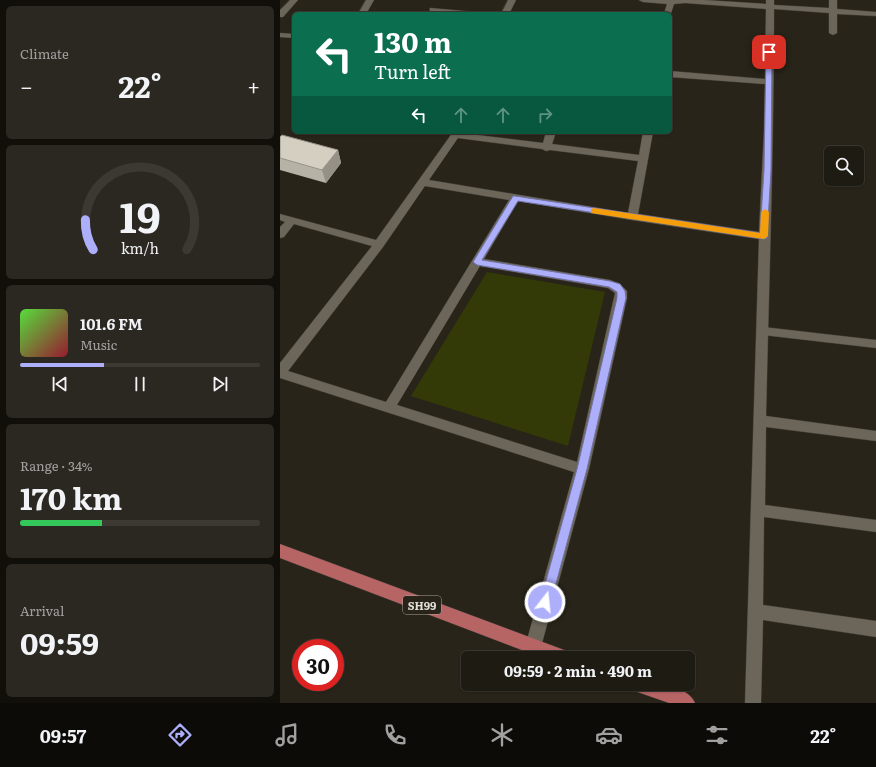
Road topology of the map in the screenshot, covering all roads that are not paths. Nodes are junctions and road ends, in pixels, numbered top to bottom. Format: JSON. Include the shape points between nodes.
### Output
{"nodes":[{"id":1,"x":370,"y":0,"type":"edge"},
{"id":2,"x":440,"y":0,"type":"edge"},
{"id":3,"x":512,"y":0,"type":"edge"},
{"id":4,"x":643,"y":0,"type":"edge"},
{"id":5,"x":833,"y":0,"type":"edge"},
{"id":6,"x":293,"y":2,"type":"edge"},
{"id":7,"x":671,"y":2,"type":"junction"},
{"id":8,"x":280,"y":3,"type":"edge"},
{"id":9,"x":770,"y":3,"type":"edge"},
{"id":10,"x":833,"y":10,"type":"junction"},
{"id":11,"x":363,"y":12,"type":"edge"},
{"id":12,"x":432,"y":12,"type":"edge"},
{"id":13,"x":506,"y":12,"type":"edge"},
{"id":14,"x":668,"y":12,"type":"edge"},
{"id":15,"x":876,"y":14,"type":"edge"},
{"id":16,"x":280,"y":15,"type":"edge"},
{"id":17,"x":833,"y":33,"type":"dead end"},
{"id":18,"x":280,"y":35,"type":"edge"},
{"id":19,"x":292,"y":36,"type":"edge"},
{"id":20,"x":672,"y":74,"type":"edge"},
{"id":21,"x":768,"y":82,"type":"junction"},
{"id":22,"x":456,"y":134,"type":"edge"},
{"id":23,"x":463,"y":134,"type":"edge"},
{"id":24,"x":550,"y":134,"type":"edge"},
{"id":25,"x":648,"y":134,"type":"edge"},
{"id":26,"x":546,"y":148,"type":"junction"},
{"id":27,"x":643,"y":160,"type":"junction"},
{"id":28,"x":422,"y":182,"type":"junction"},
{"id":29,"x":515,"y":198,"type":"junction"},
{"id":30,"x":280,"y":217,"type":"edge"},
{"id":31,"x":632,"y":217,"type":"junction"},
{"id":32,"x":292,"y":220,"type":"junction"},
{"id":33,"x":280,"y":234,"type":"edge"},
{"id":34,"x":764,"y":236,"type":"junction"},
{"id":35,"x":379,"y":244,"type":"junction"},
{"id":36,"x":477,"y":262,"type":"junction"},
{"id":37,"x":762,"y":331,"type":"junction"},
{"id":38,"x":876,"y":344,"type":"edge"},
{"id":39,"x":280,"y":373,"type":"edge"},
{"id":40,"x":389,"y":408,"type":"junction"},
{"id":41,"x":760,"y":421,"type":"junction"},
{"id":42,"x":876,"y":436,"type":"edge"},
{"id":43,"x":582,"y":469,"type":"junction"},
{"id":44,"x":758,"y":510,"type":"junction"},
{"id":45,"x":876,"y":526,"type":"edge"},
{"id":46,"x":280,"y":551,"type":"edge"},
{"id":47,"x":755,"y":610,"type":"junction"},
{"id":48,"x":876,"y":629,"type":"edge"},
{"id":49,"x":533,"y":647,"type":"junction"},
{"id":50,"x":544,"y":651,"type":"edge"},
{"id":51,"x":658,"y":691,"type":"edge"},
{"id":52,"x":687,"y":703,"type":"edge"},
{"id":53,"x":753,"y":703,"type":"edge"}],
"edges":[{"from":1,"to":11,"type":"street"},
{"from":2,"to":12,"type":"street"},
{"from":3,"to":13,"type":"street"},
{"from":4,"to":7,"type":"street"},
{"from":5,"to":10,"type":"street"},
{"from":6,"to":8,"type":"street"},
{"from":6,"to":16,"type":"street"},
{"from":7,"to":9,"type":"street"},
{"from":7,"to":14,"type":"street"},
{"from":9,"to":10,"type":"street"},
{"from":9,"to":21,"type":"street"},
{"from":10,"to":15,"type":"street"},
{"from":10,"to":17,"type":"street"},
{"from":18,"to":19,"type":"street"},
{"from":20,"to":21,"type":"street"},
{"from":21,"to":34,"type":"street","via":[[768,170]]},
{"from":22,"to":28,"type":"street"},
{"from":23,"to":26,"type":"street"},
{"from":24,"to":26,"type":"street"},
{"from":25,"to":27,"type":"street"},
{"from":26,"to":27,"type":"street"},
{"from":27,"to":31,"type":"street"},
{"from":28,"to":29,"type":"street"},
{"from":28,"to":35,"type":"street"},
{"from":29,"to":31,"type":"street"},
{"from":29,"to":36,"type":"street"},
{"from":30,"to":32,"type":"street"},
{"from":31,"to":34,"type":"street"},
{"from":32,"to":33,"type":"street"},
{"from":32,"to":35,"type":"street"},
{"from":34,"to":37,"type":"street"},
{"from":35,"to":39,"type":"street"},
{"from":36,"to":40,"type":"street"},
{"from":36,"to":43,"type":"street","via":[[610,284],[621,291]]},
{"from":37,"to":38,"type":"lane"},
{"from":37,"to":41,"type":"street"},
{"from":39,"to":40,"type":"street"},
{"from":40,"to":43,"type":"street"},
{"from":41,"to":42,"type":"street"},
{"from":41,"to":44,"type":"street"},
{"from":43,"to":49,"type":"street"},
{"from":44,"to":45,"type":"street"},
{"from":44,"to":47,"type":"street"},
{"from":46,"to":49,"type":"main road","number":"SH99"},
{"from":47,"to":48,"type":"street"},
{"from":47,"to":53,"type":"street"},
{"from":49,"to":50,"type":"main road","number":"SH99"},
{"from":51,"to":52,"type":"main road"}]}
